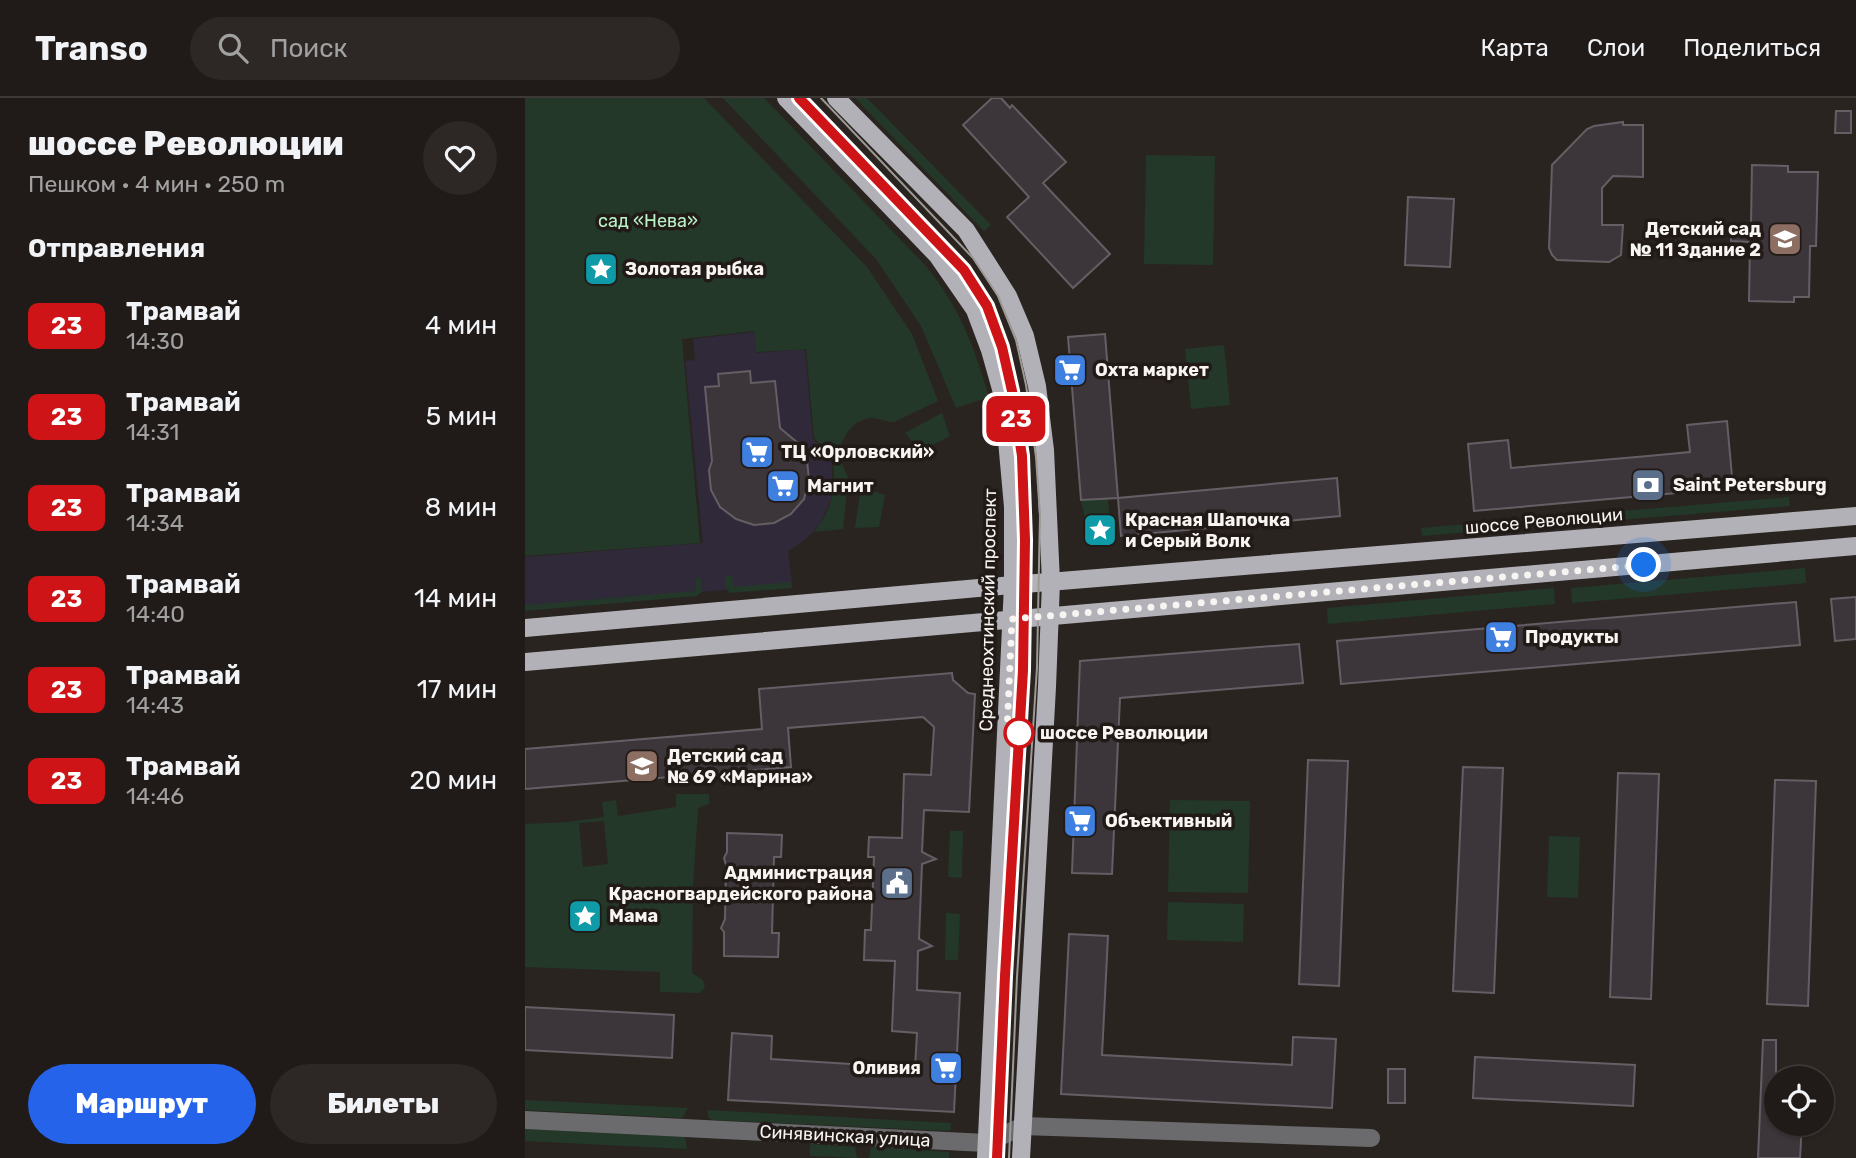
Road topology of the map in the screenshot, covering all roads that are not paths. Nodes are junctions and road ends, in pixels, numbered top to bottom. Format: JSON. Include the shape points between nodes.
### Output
{"nodes":[{"id":1,"x":786,"y":98,"type":"edge"},
{"id":2,"x":836,"y":98,"type":"edge"},
{"id":3,"x":1856,"y":516,"type":"edge"},
{"id":4,"x":1856,"y":546,"type":"edge"},
{"id":5,"x":1051,"y":582,"type":"junction"},
{"id":6,"x":1013,"y":585,"type":"junction"},
{"id":7,"x":1050,"y":616,"type":"junction"},
{"id":8,"x":1012,"y":619,"type":"junction"},
{"id":9,"x":525,"y":628,"type":"edge"},
{"id":10,"x":525,"y":662,"type":"edge"},
{"id":11,"x":525,"y":1120,"type":"edge"},
{"id":12,"x":1023,"y":1126,"type":"junction"},
{"id":13,"x":1371,"y":1138,"type":"dead end"},
{"id":14,"x":986,"y":1151,"type":"edge"},
{"id":15,"x":1021,"y":1158,"type":"edge"}],
"edges":[{"from":1,"to":6,"type":"main road","name":"Среднеохтинский проспект","via":[[937,255],[975,310],[1003,396],[1013,507]]},
{"from":2,"to":5,"type":"main road","via":[[966,230],[1009,296],[1037,386],[1047,472]]},
{"from":3,"to":5,"type":"main road","name":"шоссе Революции"},
{"from":4,"to":7,"type":"main road"},
{"from":5,"to":6,"type":"main road","name":"шоссе Революции"},
{"from":5,"to":7,"type":"main road"},
{"from":6,"to":8,"type":"main road","name":"Среднеохтинский проспект"},
{"from":6,"to":9,"type":"main road","name":"шоссе Революции"},
{"from":7,"to":8,"type":"main road"},
{"from":7,"to":12,"type":"main road"},
{"from":8,"to":10,"type":"main road"},
{"from":8,"to":14,"type":"main road","name":"Среднеохтинский проспект"},
{"from":11,"to":14,"type":"street","name":"Синявинская улица"},
{"from":12,"to":13,"type":"street","name":"Синявинская улица"},
{"from":12,"to":14,"type":"street","name":"Синявинская улица"},
{"from":12,"to":15,"type":"main road"}]}
